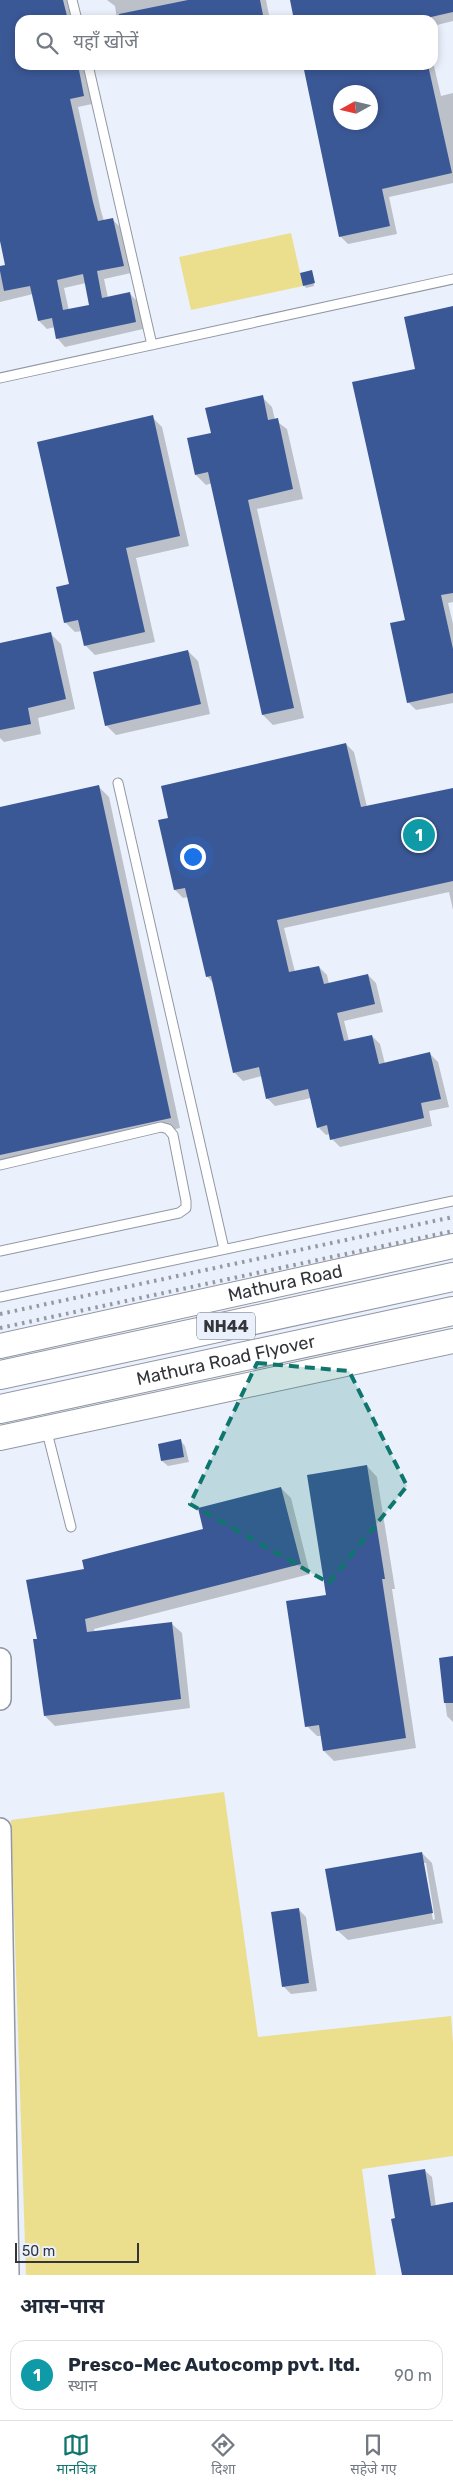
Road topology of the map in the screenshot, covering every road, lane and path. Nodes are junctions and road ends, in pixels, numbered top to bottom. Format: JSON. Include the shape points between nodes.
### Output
{"nodes":[{"id":1,"x":72,"y":0,"type":"edge"},
{"id":2,"x":76,"y":15,"type":"edge"},
{"id":3,"x":89,"y":70,"type":"edge"},
{"id":4,"x":453,"y":279,"type":"edge"},
{"id":5,"x":152,"y":345,"type":"junction"},
{"id":6,"x":0,"y":378,"type":"edge"},
{"id":7,"x":118,"y":783,"type":"dead end"},
{"id":8,"x":0,"y":1165,"type":"edge"},
{"id":9,"x":453,"y":1201,"type":"edge"},
{"id":10,"x":453,"y":1246,"type":"edge"},
{"id":11,"x":0,"y":1250,"type":"edge"},
{"id":12,"x":224,"y":1250,"type":"junction"},
{"id":13,"x":453,"y":1277,"type":"edge"},
{"id":14,"x":0,"y":1297,"type":"edge"},
{"id":15,"x":453,"y":1311,"type":"edge"},
{"id":16,"x":453,"y":1341,"type":"edge"},
{"id":17,"x":0,"y":1346,"type":"edge"},
{"id":18,"x":0,"y":1375,"type":"edge"},
{"id":19,"x":0,"y":1409,"type":"edge"},
{"id":20,"x":46,"y":1428,"type":"junction"},
{"id":21,"x":0,"y":1438,"type":"edge"},
{"id":22,"x":71,"y":1527,"type":"dead end"},
{"id":23,"x":0,"y":1659,"type":"edge"},
{"id":24,"x":0,"y":1699,"type":"edge"},
{"id":25,"x":0,"y":1829,"type":"edge"},
{"id":26,"x":8,"y":2275,"type":"edge"}],
"edges":[{"from":1,"to":2,"type":"lane"},
{"from":3,"to":5,"type":"lane"},
{"from":4,"to":5,"type":"lane"},
{"from":5,"to":6,"type":"lane"},
{"from":7,"to":12,"type":"lane"},
{"from":8,"to":11,"type":"lane","via":[[161,1127],[173,1135],[186,1208],[179,1213]]},
{"from":9,"to":12,"type":"lane"},
{"from":10,"to":17,"type":"main road","name":"Mathura Road"},
{"from":12,"to":14,"type":"lane"},
{"from":13,"to":18,"type":"highway","name":"Mathura Road Flyover","number":"NH44"},
{"from":15,"to":19,"type":"highway","name":"Mathura Road Flyover","number":"NH44"},
{"from":16,"to":20,"type":"main road"},
{"from":20,"to":21,"type":"main road"},
{"from":20,"to":22,"type":"lane"},
{"from":23,"to":24,"type":"street"},
{"from":25,"to":26,"type":"street"}]}
